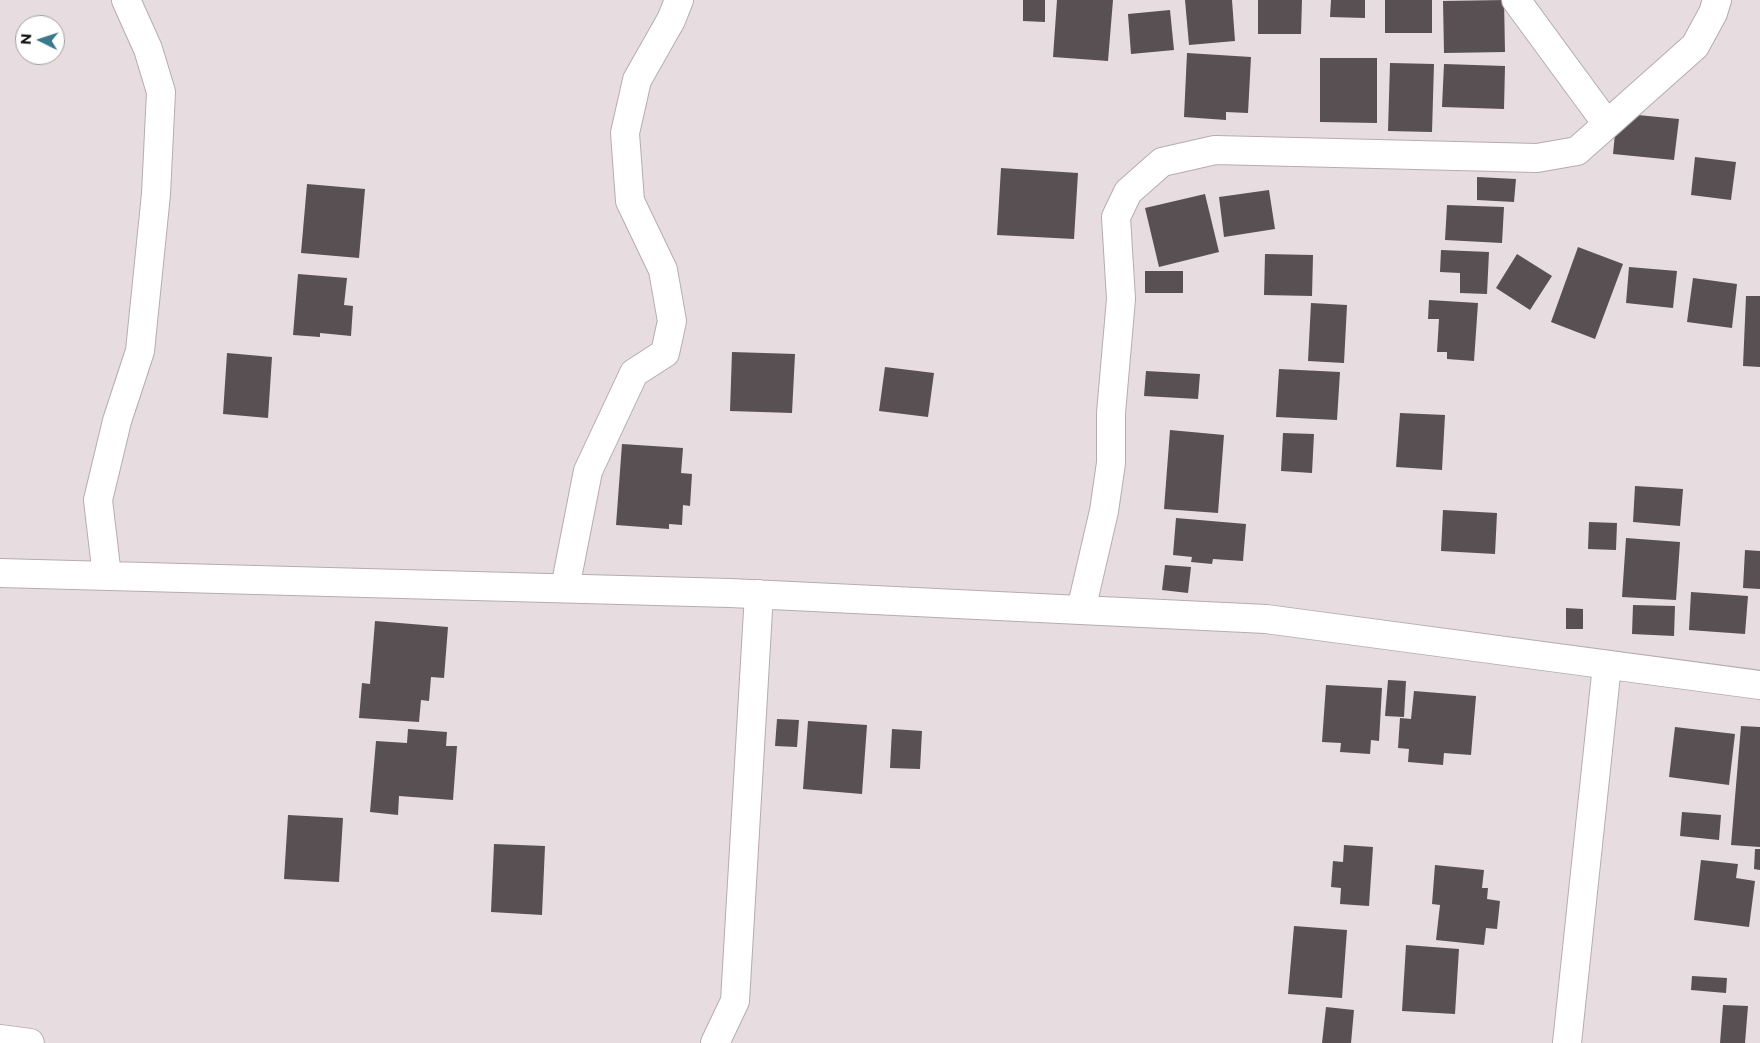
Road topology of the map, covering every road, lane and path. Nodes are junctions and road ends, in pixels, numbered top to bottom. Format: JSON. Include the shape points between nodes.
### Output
{"nodes":[{"id":1,"x":126,"y":0,"type":"edge"},
{"id":2,"x":679,"y":0,"type":"edge"},
{"id":3,"x":1516,"y":0,"type":"edge"},
{"id":4,"x":1717,"y":0,"type":"edge"},
{"id":5,"x":1607,"y":124,"type":"junction"},
{"id":6,"x":0,"y":573,"type":"edge"},
{"id":7,"x":107,"y":576,"type":"junction"},
{"id":8,"x":564,"y":588,"type":"junction"},
{"id":9,"x":760,"y":594,"type":"junction"},
{"id":10,"x":1081,"y":610,"type":"junction"},
{"id":11,"x":1607,"y":665,"type":"junction"},
{"id":12,"x":1760,"y":685,"type":"edge"},
{"id":13,"x":0,"y":1039,"type":"edge"},
{"id":14,"x":30,"y":1043,"type":"edge"},
{"id":15,"x":715,"y":1043,"type":"edge"},
{"id":16,"x":1567,"y":1043,"type":"edge"}],
"edges":[{"from":1,"to":7,"type":"street","via":[[148,50],[161,92],[156,194],[140,351],[117,421],[98,500]]},
{"from":2,"to":8,"type":"street","via":[[637,80],[625,133],[630,202],[663,270],[672,321],[665,353],[634,374],[588,471]]},
{"from":3,"to":5,"type":"street"},
{"from":4,"to":5,"type":"street","via":[[1695,46]]},
{"from":5,"to":10,"type":"street","via":[[1577,151],[1537,158],[1215,150],[1162,162],[1128,192],[1116,217],[1121,299],[1111,413],[1111,463],[1104,511]]},
{"from":6,"to":7,"type":"street"},
{"from":7,"to":8,"type":"street"},
{"from":8,"to":9,"type":"street"},
{"from":9,"to":10,"type":"street"},
{"from":9,"to":15,"type":"street","via":[[735,1000]]},
{"from":10,"to":11,"type":"street","via":[[1266,619]]},
{"from":11,"to":12,"type":"street"},
{"from":11,"to":16,"type":"street"},
{"from":13,"to":14,"type":"street"}]}
